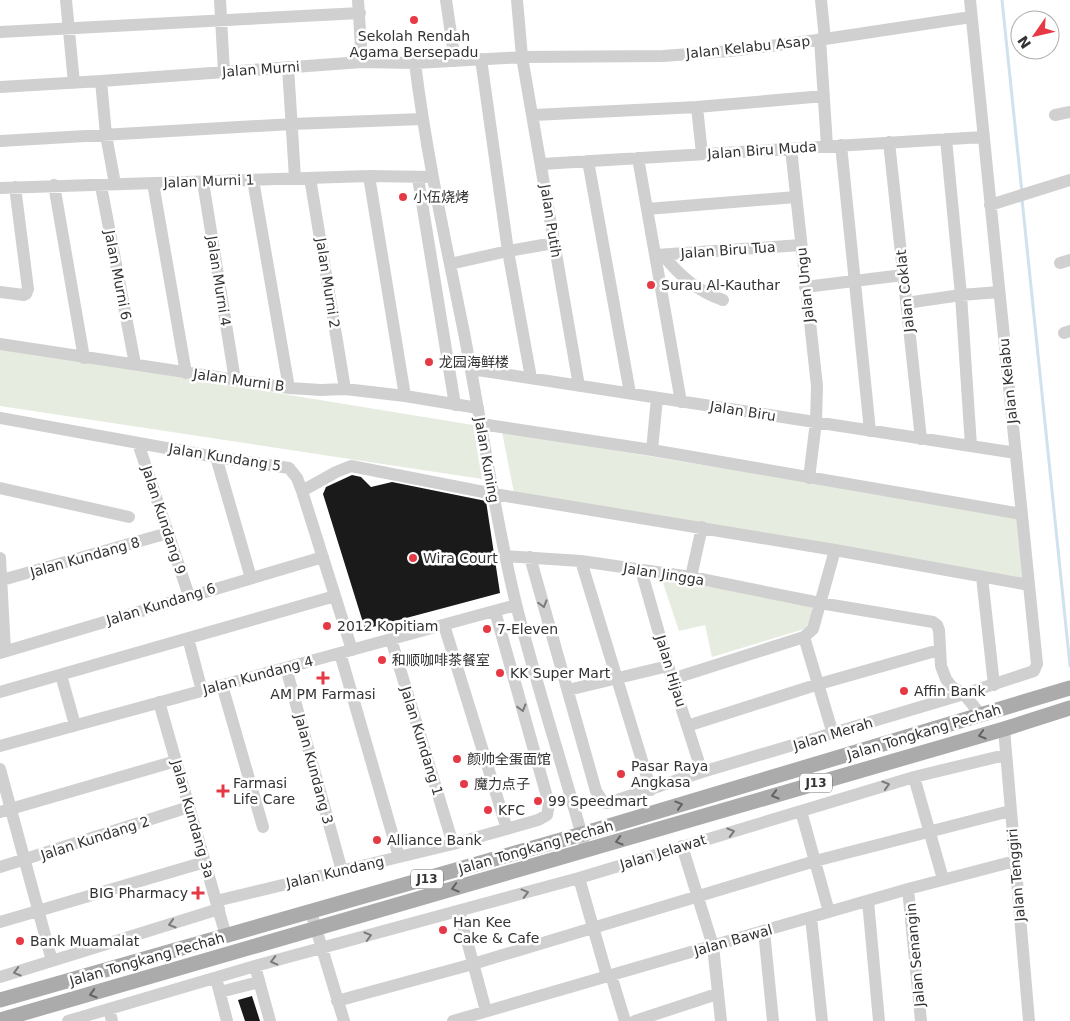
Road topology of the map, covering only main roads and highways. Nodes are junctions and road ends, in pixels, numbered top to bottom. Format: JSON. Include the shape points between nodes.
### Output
{"nodes":[{"id":1,"x":1070,"y":688,"type":"edge"},
{"id":2,"x":1070,"y":708,"type":"edge"},
{"id":3,"x":0,"y":1000,"type":"edge"},
{"id":4,"x":0,"y":1020,"type":"edge"}],
"edges":[{"from":3,"to":1,"type":"main road","name":"Jalan Tongkang Pechah","number":"J13","one_way":true,"via":[[582,834]]},
{"from":2,"to":4,"type":"main road","name":"Jalan Tongkang Pechah","number":"J13","one_way":true}]}
